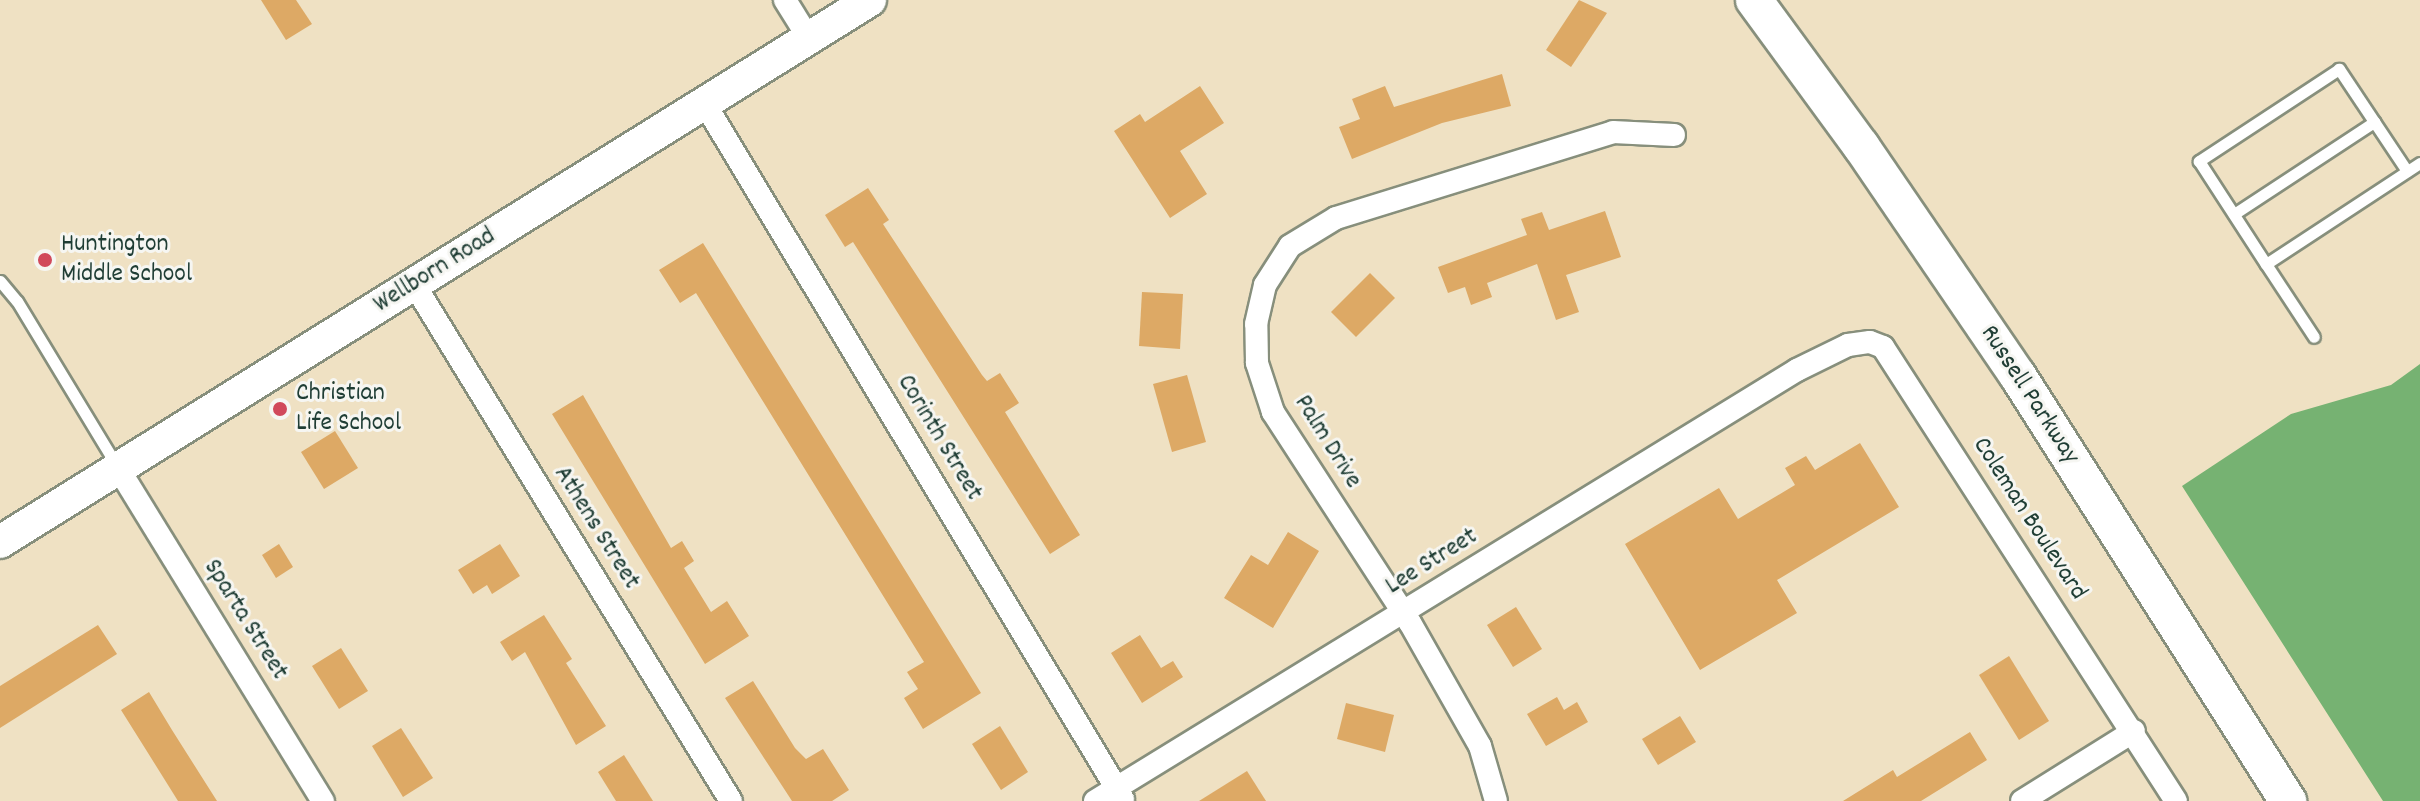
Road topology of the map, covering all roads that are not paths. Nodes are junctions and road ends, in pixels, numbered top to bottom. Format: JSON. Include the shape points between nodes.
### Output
{"nodes":[{"id":1,"x":785,"y":0,"type":"edge"},
{"id":2,"x":870,"y":0,"type":"edge"},
{"id":3,"x":1754,"y":0,"type":"edge"},
{"id":4,"x":808,"y":37,"type":"junction"},
{"id":5,"x":705,"y":104,"type":"junction"},
{"id":6,"x":2374,"y":122,"type":"junction"},
{"id":7,"x":1674,"y":135,"type":"dead end"},
{"id":8,"x":2420,"y":163,"type":"edge"},
{"id":9,"x":2407,"y":171,"type":"junction"},
{"id":10,"x":2234,"y":214,"type":"junction"},
{"id":11,"x":2266,"y":264,"type":"junction"},
{"id":12,"x":0,"y":281,"type":"edge"},
{"id":13,"x":414,"y":284,"type":"junction"},
{"id":14,"x":2314,"y":337,"type":"dead end"},
{"id":15,"x":1797,"y":370,"type":"joint"},
{"id":16,"x":118,"y":468,"type":"junction"},
{"id":17,"x":0,"y":542,"type":"edge"},
{"id":18,"x":1403,"y":612,"type":"junction"},
{"id":19,"x":2134,"y":731,"type":"junction"},
{"id":20,"x":1120,"y":794,"type":"edge"},
{"id":21,"x":323,"y":801,"type":"edge"},
{"id":22,"x":731,"y":801,"type":"edge"},
{"id":23,"x":1095,"y":801,"type":"edge"},
{"id":24,"x":1496,"y":801,"type":"edge"},
{"id":25,"x":2022,"y":801,"type":"edge"},
{"id":26,"x":2176,"y":801,"type":"edge"},
{"id":27,"x":2288,"y":801,"type":"edge"}],
"edges":[{"from":1,"to":4,"type":"street"},
{"from":2,"to":4,"type":"street","name":"Wellborn Road"},
{"from":3,"to":27,"type":"main road","name":"Russell Parkway","via":[[2018,376]]},
{"from":4,"to":5,"type":"street","name":"Wellborn Road"},
{"from":5,"to":13,"type":"street","name":"Wellborn Road"},
{"from":5,"to":20,"type":"street","name":"Corinth Street"},
{"from":6,"to":9,"type":"lane"},
{"from":6,"to":10,"type":"lane"},
{"from":6,"to":10,"type":"lane","via":[[2339,69],[2199,161]]},
{"from":7,"to":18,"type":"street","name":"Palm Drive","via":[[1613,132],[1336,218],[1290,246],[1265,285],[1256,324],[1257,363],[1273,412]]},
{"from":8,"to":9,"type":"lane"},
{"from":9,"to":11,"type":"lane"},
{"from":10,"to":11,"type":"lane"},
{"from":11,"to":14,"type":"lane"},
{"from":12,"to":16,"type":"lane"},
{"from":13,"to":16,"type":"street","name":"Wellborn Road"},
{"from":13,"to":22,"type":"street","name":"Athens Street"},
{"from":15,"to":18,"type":"street","name":"Lee Street"},
{"from":15,"to":19,"type":"street","name":"Coleman Boulevard","via":[[1848,345],[1870,342],[1883,347]]},
{"from":16,"to":17,"type":"street","name":"Wellborn Road"},
{"from":16,"to":21,"type":"street","name":"Sparta Street"},
{"from":18,"to":20,"type":"street","name":"Lee Street"},
{"from":18,"to":24,"type":"street","name":"Palm Drive","via":[[1480,746]]},
{"from":19,"to":25,"type":"street"},
{"from":19,"to":26,"type":"street","name":"Coleman Boulevard"},
{"from":20,"to":23,"type":"street","name":"Lee Street"}]}
